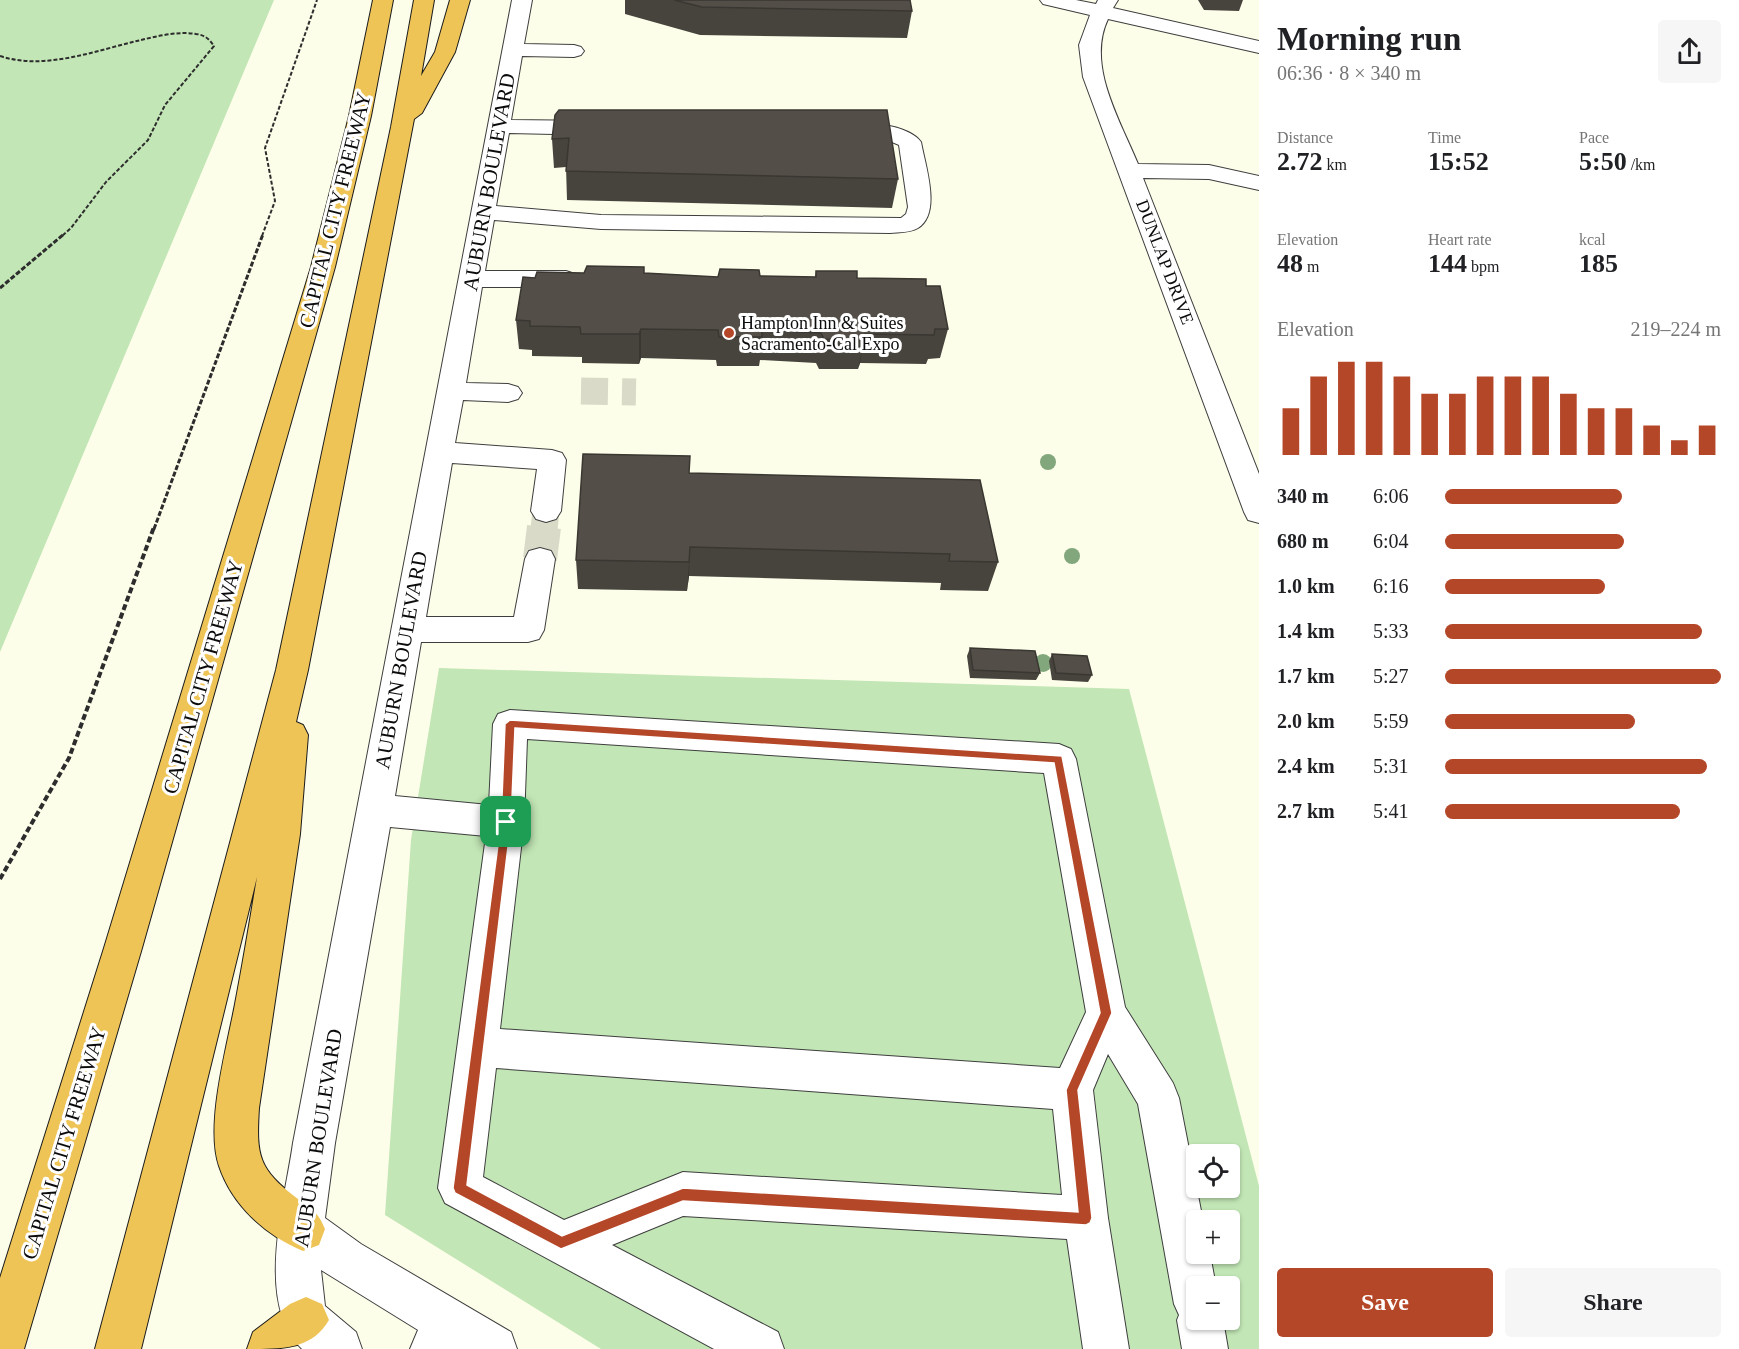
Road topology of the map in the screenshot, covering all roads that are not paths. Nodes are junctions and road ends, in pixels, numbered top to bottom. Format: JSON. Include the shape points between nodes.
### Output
{"nodes":[{"id":1,"x":383,"y":0,"type":"edge"},
{"id":2,"x":424,"y":0,"type":"edge"},
{"id":3,"x":460,"y":0,"type":"edge"},
{"id":4,"x":522,"y":0,"type":"edge"},
{"id":5,"x":1050,"y":0,"type":"edge"},
{"id":6,"x":1105,"y":6,"type":"edge"},
{"id":7,"x":1259,"y":47,"type":"edge"},
{"id":8,"x":512,"y":50,"type":"junction"},
{"id":9,"x":574,"y":51,"type":"dead end"},
{"id":10,"x":499,"y":126,"type":"junction"},
{"id":11,"x":402,"y":127,"type":"junction"},
{"id":12,"x":620,"y":128,"type":"edge"},
{"id":13,"x":821,"y":129,"type":"edge"},
{"id":14,"x":1131,"y":171,"type":"junction"},
{"id":15,"x":1259,"y":183,"type":"edge"},
{"id":16,"x":483,"y":212,"type":"junction"},
{"id":17,"x":471,"y":279,"type":"junction"},
{"id":18,"x":592,"y":279,"type":"edge"},
{"id":19,"x":450,"y":391,"type":"junction"},
{"id":20,"x":508,"y":393,"type":"dead end"},
{"id":21,"x":439,"y":453,"type":"junction"},
{"id":22,"x":546,"y":511,"type":"tunnel mouth"},
{"id":23,"x":1259,"y":513,"type":"edge"},
{"id":24,"x":540,"y":559,"type":"tunnel mouth"},
{"id":25,"x":406,"y":629,"type":"junction"},
{"id":26,"x":292,"y":670,"type":"junction"},
{"id":27,"x":374,"y":810,"type":"junction"},
{"id":28,"x":506,"y":822,"type":"junction"},
{"id":29,"x":1106,"y":1013,"type":"junction"},
{"id":30,"x":478,"y":1047,"type":"junction"},
{"id":31,"x":1072,"y":1090,"type":"junction"},
{"id":32,"x":1086,"y":1218,"type":"junction"},
{"id":33,"x":303,"y":1229,"type":"junction"},
{"id":34,"x":561,"y":1243,"type":"junction"},
{"id":35,"x":1192,"y":1276,"type":"edge"},
{"id":36,"x":306,"y":1320,"type":"junction"},
{"id":37,"x":1202,"y":1330,"type":"edge"},
{"id":38,"x":441,"y":1335,"type":"edge"},
{"id":39,"x":1,"y":1349,"type":"edge"},
{"id":40,"x":118,"y":1349,"type":"edge"},
{"id":41,"x":270,"y":1349,"type":"edge"},
{"id":42,"x":339,"y":1349,"type":"edge"},
{"id":43,"x":494,"y":1349,"type":"edge"},
{"id":44,"x":761,"y":1349,"type":"edge"},
{"id":45,"x":1106,"y":1349,"type":"edge"},
{"id":46,"x":1205,"y":1349,"type":"edge"}],
"edges":[{"from":1,"to":39,"type":"highway","name":"CAPITAL CITY FREEWAY","via":[[323,267]]},
{"from":2,"to":11,"type":"highway","name":"CAPITAL CITY FREEWAY"},
{"from":3,"to":11,"type":"highway","via":[[436,72]]},
{"from":4,"to":8,"type":"street","name":"AUBURN BOULEVARD"},
{"from":5,"to":6,"type":"street"},
{"from":6,"to":7,"type":"street","via":[[1174,21]]},
{"from":6,"to":14,"type":"street","name":"DUNLAP DRIVE","via":[[1091,32],[1089,59]]},
{"from":8,"to":9,"type":"street"},
{"from":8,"to":10,"type":"street","name":"AUBURN BOULEVARD"},
{"from":10,"to":12,"type":"street"},
{"from":10,"to":16,"type":"street","name":"AUBURN BOULEVARD"},
{"from":11,"to":26,"type":"highway","name":"CAPITAL CITY FREEWAY"},
{"from":13,"to":16,"type":"street","via":[[884,131],[910,142],[920,207],[917,217],[908,224],[890,226],[601,222]]},
{"from":14,"to":15,"type":"street","via":[[1209,172]]},
{"from":14,"to":23,"type":"street","name":"DUNLAP DRIVE"},
{"from":16,"to":17,"type":"street","name":"AUBURN BOULEVARD"},
{"from":17,"to":18,"type":"street"},
{"from":17,"to":19,"type":"street","name":"AUBURN BOULEVARD"},
{"from":19,"to":20,"type":"street"},
{"from":19,"to":21,"type":"street","name":"AUBURN BOULEVARD"},
{"from":21,"to":22,"type":"street","via":[[552,460]]},
{"from":21,"to":25,"type":"street","name":"AUBURN BOULEVARD"},
{"from":24,"to":25,"type":"street","via":[[528,630]]},
{"from":25,"to":27,"type":"street","name":"AUBURN BOULEVARD"},
{"from":26,"to":33,"type":"highway","via":[[290,768],[236,1136],[239,1163],[249,1182],[268,1204]]},
{"from":26,"to":40,"type":"highway","name":"CAPITAL CITY FREEWAY"},
{"from":27,"to":28,"type":"street"},
{"from":27,"to":33,"type":"street","name":"AUBURN BOULEVARD"},
{"from":28,"to":29,"type":"street","via":[[510,724],[1059,759]]},
{"from":28,"to":30,"type":"street"},
{"from":29,"to":31,"type":"street"},
{"from":29,"to":35,"type":"street","via":[[1158,1098]]},
{"from":30,"to":31,"type":"street"},
{"from":30,"to":34,"type":"street","via":[[460,1188]]},
{"from":31,"to":32,"type":"street"},
{"from":32,"to":34,"type":"street","via":[[683,1194]]},
{"from":32,"to":45,"type":"street"},
{"from":33,"to":36,"type":"street","name":"AUBURN BOULEVARD","via":[[298,1291]]},
{"from":33,"to":38,"type":"street"},
{"from":34,"to":44,"type":"street"},
{"from":36,"to":41,"type":"highway"},
{"from":36,"to":42,"type":"street"},
{"from":37,"to":46,"type":"street"},
{"from":38,"to":43,"type":"street"}]}
